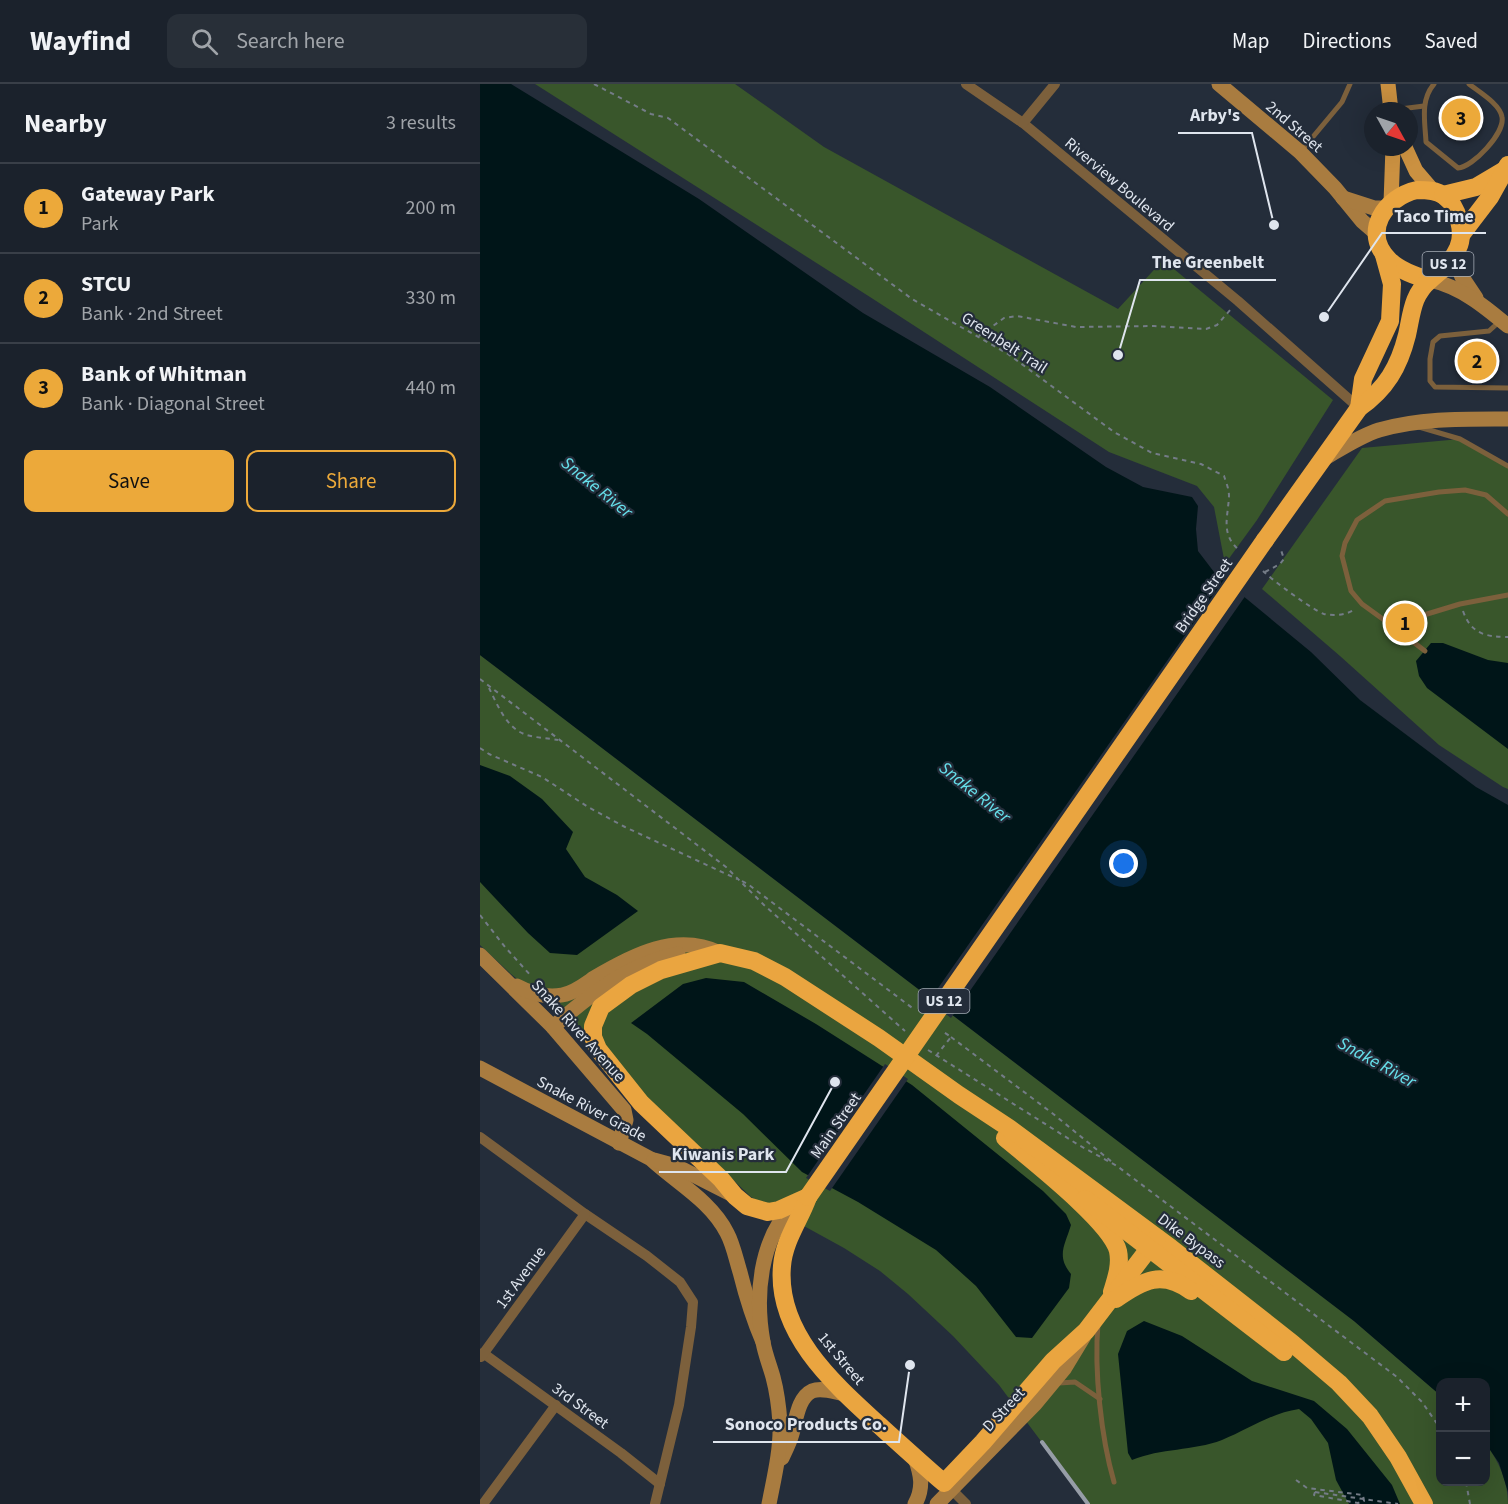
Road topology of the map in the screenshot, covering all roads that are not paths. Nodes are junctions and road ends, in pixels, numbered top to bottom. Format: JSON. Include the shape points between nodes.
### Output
{"nodes":[{"id":1,"x":966,"y":84,"type":"edge"},
{"id":2,"x":1055,"y":84,"type":"edge"},
{"id":3,"x":1219,"y":84,"type":"edge"},
{"id":4,"x":1350,"y":84,"type":"edge"},
{"id":5,"x":1388,"y":84,"type":"edge"},
{"id":6,"x":1434,"y":84,"type":"edge"},
{"id":7,"x":1469,"y":84,"type":"edge"},
{"id":8,"x":1390,"y":102,"type":"edge"},
{"id":9,"x":1424,"y":106,"type":"junction"},
{"id":10,"x":1418,"y":107,"type":"edge"},
{"id":11,"x":1023,"y":123,"type":"junction"},
{"id":12,"x":1300,"y":153,"type":"junction"},
{"id":13,"x":1392,"y":156,"type":"edge"},
{"id":14,"x":1409,"y":156,"type":"edge"},
{"id":15,"x":1506,"y":168,"type":"edge"},
{"id":16,"x":1439,"y":193,"type":"junction"},
{"id":17,"x":1343,"y":198,"type":"junction"},
{"id":18,"x":1388,"y":205,"type":"junction"},
{"id":19,"x":1377,"y":234,"type":"junction"},
{"id":20,"x":1461,"y":235,"type":"junction"},
{"id":21,"x":1384,"y":255,"type":"junction"},
{"id":22,"x":1454,"y":257,"type":"junction"},
{"id":23,"x":1430,"y":280,"type":"junction"},
{"id":24,"x":1477,"y":301,"type":"junction"},
{"id":25,"x":1504,"y":323,"type":"edge"},
{"id":26,"x":1508,"y":388,"type":"edge"},
{"id":27,"x":1359,"y":408,"type":"junction"},
{"id":28,"x":1508,"y":419,"type":"edge"},
{"id":29,"x":1406,"y":424,"type":"junction"},
{"id":30,"x":1322,"y":459,"type":"junction"},
{"id":31,"x":1508,"y":466,"type":"edge"},
{"id":32,"x":1508,"y":514,"type":"edge"},
{"id":33,"x":1508,"y":595,"type":"edge"},
{"id":34,"x":1392,"y":625,"type":"junction"},
{"id":35,"x":1425,"y":651,"type":"dead end"},
{"id":36,"x":1079,"y":806,"type":"joint"},
{"id":37,"x":720,"y":953,"type":"junction"},
{"id":38,"x":480,"y":955,"type":"edge"},
{"id":39,"x":500,"y":974,"type":"junction"},
{"id":40,"x":553,"y":1026,"type":"junction"},
{"id":41,"x":480,"y":1068,"type":"edge"},
{"id":42,"x":959,"y":1095,"type":"junction"},
{"id":43,"x":641,"y":1103,"type":"junction"},
{"id":44,"x":480,"y":1137,"type":"edge"},
{"id":45,"x":1004,"y":1137,"type":"junction"},
{"id":46,"x":619,"y":1143,"type":"junction"},
{"id":47,"x":651,"y":1159,"type":"junction"},
{"id":48,"x":735,"y":1196,"type":"junction"},
{"id":49,"x":802,"y":1200,"type":"junction"},
{"id":50,"x":585,"y":1214,"type":"junction"},
{"id":51,"x":1153,"y":1243,"type":"junction"},
{"id":52,"x":1103,"y":1309,"type":"junction"},
{"id":53,"x":1086,"y":1331,"type":"junction"},
{"id":54,"x":763,"y":1342,"type":"junction"},
{"id":55,"x":482,"y":1355,"type":"edge"},
{"id":56,"x":1314,"y":1375,"type":"junction"},
{"id":57,"x":1052,"y":1385,"type":"junction"},
{"id":58,"x":844,"y":1394,"type":"junction"},
{"id":59,"x":1100,"y":1399,"type":"junction"},
{"id":60,"x":556,"y":1405,"type":"junction"},
{"id":61,"x":1384,"y":1437,"type":"junction"},
{"id":62,"x":974,"y":1452,"type":"junction"},
{"id":63,"x":915,"y":1458,"type":"junction"},
{"id":64,"x":775,"y":1473,"type":"junction"},
{"id":65,"x":1114,"y":1482,"type":"dead end"},
{"id":66,"x":660,"y":1484,"type":"junction"},
{"id":67,"x":948,"y":1487,"type":"junction"},
{"id":68,"x":483,"y":1504,"type":"edge"},
{"id":69,"x":655,"y":1504,"type":"edge"},
{"id":70,"x":768,"y":1504,"type":"edge"},
{"id":71,"x":915,"y":1504,"type":"edge"},
{"id":72,"x":937,"y":1504,"type":"edge"},
{"id":73,"x":966,"y":1504,"type":"edge"},
{"id":74,"x":1424,"y":1504,"type":"edge"}],
"edges":[{"from":1,"to":11,"type":"street","name":"Riverview Boulevard"},
{"from":2,"to":11,"type":"street"},
{"from":3,"to":12,"type":"main road","name":"2nd Street"},
{"from":4,"to":12,"type":"lane","via":[[1342,102]]},
{"from":5,"to":8,"type":"main road"},
{"from":6,"to":9,"type":"lane","via":[[1427,91]]},
{"from":7,"to":9,"type":"lane","via":[[1499,109],[1502,125],[1481,155],[1464,167],[1458,168],[1426,142]]},
{"from":9,"to":10,"type":"lane"},
{"from":11,"to":27,"type":"street","name":"Riverview Boulevard","via":[[1238,301]]},
{"from":12,"to":17,"type":"main road","name":"2nd Street"},
{"from":13,"to":18,"type":"main road"},
{"from":14,"to":16,"type":"main road","via":[[1416,171]]},
{"from":15,"to":16,"type":"highway","number":"US 12","via":[[1476,187]]},
{"from":15,"to":20,"type":"highway","number":"US 12"},
{"from":16,"to":18,"type":"highway","number":"US 12","via":[[1417,190]]},
{"from":16,"to":20,"type":"highway","number":"US 12","via":[[1455,211]]},
{"from":17,"to":18,"type":"main road","name":"2nd Street","via":[[1374,208]]},
{"from":17,"to":19,"type":"main road","name":"2nd Street"},
{"from":18,"to":19,"type":"highway","via":[[1379,220]]},
{"from":19,"to":21,"type":"highway","number":"US 12"},
{"from":20,"to":22,"type":"highway","number":"US 12"},
{"from":21,"to":23,"type":"highway","number":"US 12","via":[[1401,270]]},
{"from":21,"to":27,"type":"highway","name":"Bridge Street","number":"US 12","via":[[1392,284],[1390,321],[1363,379]]},
{"from":22,"to":23,"type":"highway","number":"US 12"},
{"from":22,"to":24,"type":"main road"},
{"from":23,"to":24,"type":"main road","via":[[1448,284]]},
{"from":23,"to":27,"type":"highway","name":"Bridge Street","number":"US 12","via":[[1414,300],[1397,368],[1376,396]]},
{"from":24,"to":25,"type":"main road"},
{"from":25,"to":26,"type":"lane","via":[[1489,332],[1440,336],[1433,342],[1430,381],[1435,387]]},
{"from":27,"to":30,"type":"highway","name":"Bridge Street","number":"US 12"},
{"from":28,"to":29,"type":"main road","via":[[1434,419]]},
{"from":29,"to":30,"type":"main road","via":[[1377,431]]},
{"from":29,"to":31,"type":"lane","via":[[1460,440]]},
{"from":30,"to":36,"type":"highway","name":"Bridge Street","number":"US 12","bridge":true,"via":[[1272,543]]},
{"from":32,"to":34,"type":"lane","via":[[1486,495],[1465,490],[1385,501],[1357,520],[1342,556],[1351,591]]},
{"from":33,"to":34,"type":"lane","via":[[1460,604]]},
{"from":34,"to":35,"type":"lane"},
{"from":36,"to":49,"type":"highway","name":"Main Street","number":"US 12","bridge":true},
{"from":37,"to":39,"type":"main road","via":[[689,944],[657,948],[633,956],[561,996],[534,993]]},
{"from":37,"to":40,"type":"main road","via":[[689,952],[650,961],[610,983]]},
{"from":37,"to":42,"type":"highway","name":"Dike Bypass","via":[[754,961],[785,977]]},
{"from":37,"to":43,"type":"highway","via":[[644,978],[598,1011],[593,1026],[595,1043]]},
{"from":38,"to":39,"type":"main road","name":"Snake River Avenue"},
{"from":39,"to":40,"type":"main road","name":"Snake River Avenue"},
{"from":40,"to":43,"type":"main road"},
{"from":40,"to":46,"type":"main road","name":"Snake River Avenue","via":[[624,1110],[626,1120]]},
{"from":41,"to":46,"type":"main road","name":"Snake River Grade"},
{"from":42,"to":45,"type":"highway","name":"Dike Bypass"},
{"from":42,"to":51,"type":"highway","name":"Dike Bypass","via":[[1009,1128]]},
{"from":43,"to":48,"type":"highway"},
{"from":44,"to":50,"type":"street"},
{"from":45,"to":51,"type":"highway","name":"Dike Bypass"},
{"from":45,"to":52,"type":"highway","via":[[1112,1237],[1119,1254],[1119,1269]]},
{"from":46,"to":47,"type":"main road","name":"Snake River Grade"},
{"from":47,"to":48,"type":"main road","via":[[676,1166]]},
{"from":47,"to":54,"type":"main road","name":"Snake River Grade","via":[[700,1199],[728,1233]]},
{"from":48,"to":49,"type":"highway","via":[[760,1211],[779,1210]]},
{"from":49,"to":54,"type":"main road","name":"Main Street","via":[[784,1214],[764,1260],[759,1294]]},
{"from":49,"to":58,"type":"highway","name":"1st Street","number":"US 12","via":[[784,1255],[783,1297],[806,1348]]},
{"from":50,"to":55,"type":"street","name":"1st Avenue"},
{"from":50,"to":66,"type":"street","via":[[680,1282],[693,1302],[679,1405]]},
{"from":51,"to":52,"type":"highway","name":"D Street"},
{"from":51,"to":56,"type":"highway","name":"Dike Bypass"},
{"from":51,"to":61,"type":"highway","name":"Dike Bypass","via":[[1258,1316],[1321,1367],[1363,1407]]},
{"from":52,"to":53,"type":"highway","name":"D Street"},
{"from":52,"to":56,"type":"highway","via":[[1151,1280],[1176,1281]]},
{"from":52,"to":59,"type":"lane","via":[[1097,1341]]},
{"from":53,"to":57,"type":"main road","name":"D Street"},
{"from":53,"to":62,"type":"highway","name":"D Street","via":[[1053,1361]]},
{"from":54,"to":64,"type":"main road","name":"Main Street","via":[[774,1379],[780,1423]]},
{"from":55,"to":60,"type":"street","name":"3rd Street"},
{"from":56,"to":61,"type":"highway","name":"Dike Bypass"},
{"from":57,"to":59,"type":"lane","via":[[1075,1382]]},
{"from":57,"to":67,"type":"main road","name":"D Street","via":[[1024,1417]]},
{"from":58,"to":63,"type":"highway","name":"1st Street","number":"US 12"},
{"from":58,"to":64,"type":"main road","via":[[821,1389],[806,1395]]},
{"from":59,"to":65,"type":"lane"},
{"from":60,"to":66,"type":"street","name":"3rd Street"},
{"from":60,"to":68,"type":"street"},
{"from":61,"to":74,"type":"highway","name":"Dike Bypass"},
{"from":62,"to":63,"type":"highway","via":[[955,1465],[941,1467]]},
{"from":62,"to":67,"type":"highway","name":"D Street"},
{"from":63,"to":67,"type":"highway","name":"1st Street","number":"US 12"},
{"from":63,"to":71,"type":"main road","via":[[921,1489]]},
{"from":64,"to":70,"type":"main road","name":"Main Street"},
{"from":66,"to":69,"type":"street"},
{"from":67,"to":72,"type":"main road","name":"D Street"},
{"from":67,"to":73,"type":"street","name":"1st Street"}]}
